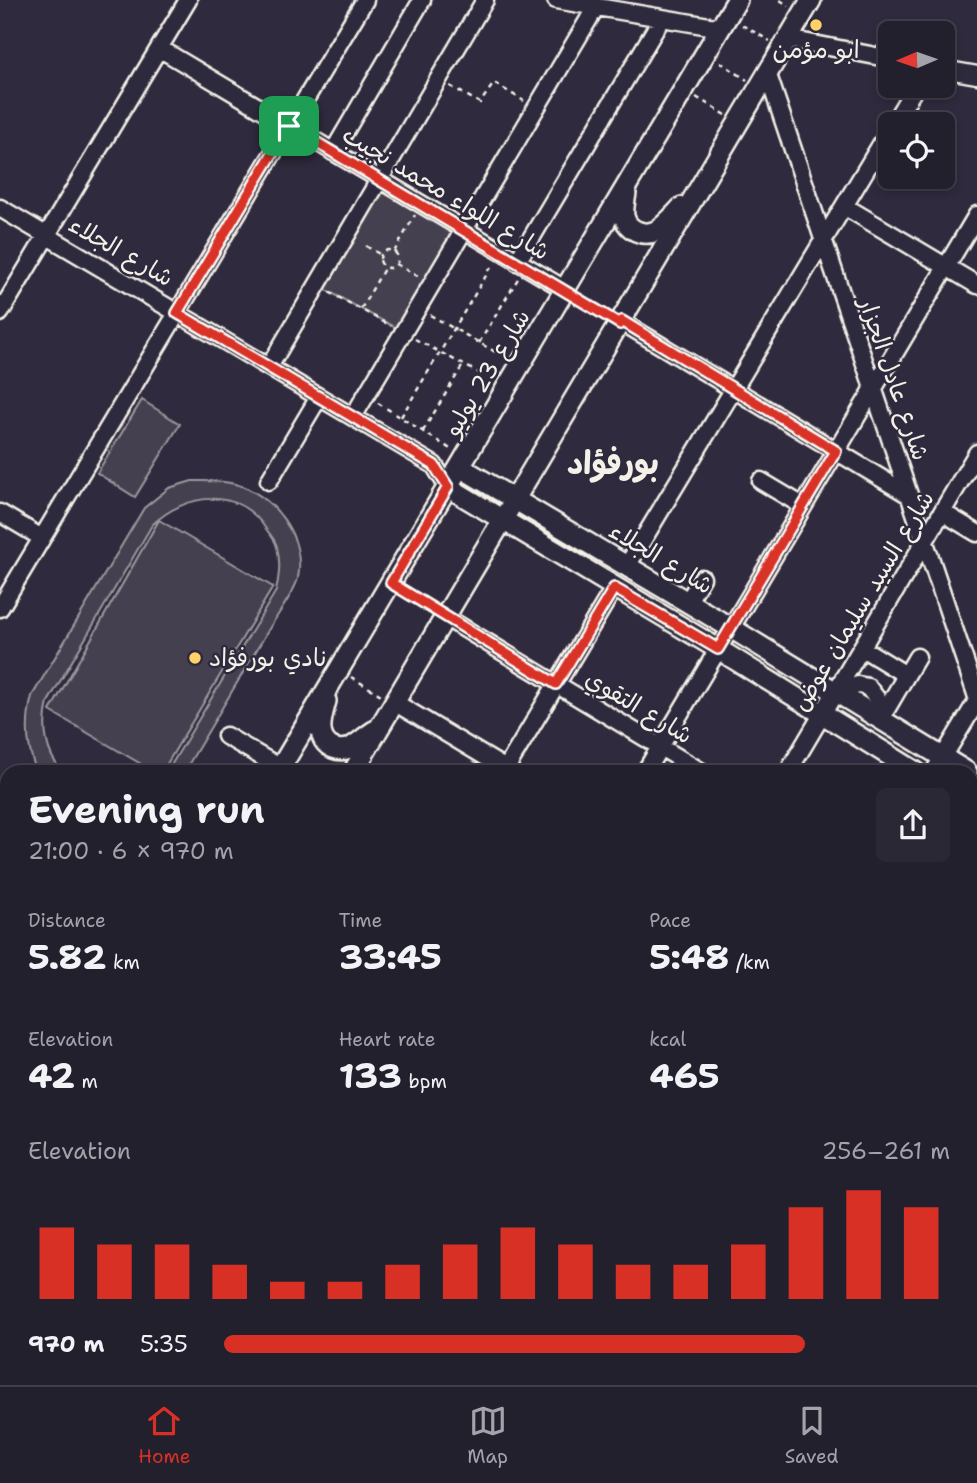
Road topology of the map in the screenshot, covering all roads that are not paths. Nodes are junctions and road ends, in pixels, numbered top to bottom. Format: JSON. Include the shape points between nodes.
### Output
{"nodes":[{"id":1,"x":188,"y":0,"type":"edge"},
{"id":2,"x":365,"y":0,"type":"edge"},
{"id":3,"x":422,"y":0,"type":"edge"},
{"id":4,"x":485,"y":0,"type":"edge"},
{"id":5,"x":556,"y":0,"type":"edge"},
{"id":6,"x":811,"y":0,"type":"edge"},
{"id":7,"x":596,"y":7,"type":"junction"},
{"id":8,"x":728,"y":15,"type":"edge"},
{"id":9,"x":662,"y":18,"type":"junction"},
{"id":10,"x":786,"y":44,"type":"junction"},
{"id":11,"x":159,"y":48,"type":"junction"},
{"id":12,"x":878,"y":57,"type":"edge"},
{"id":13,"x":956,"y":71,"type":"edge"},
{"id":14,"x":977,"y":75,"type":"edge"},
{"id":15,"x":764,"y":81,"type":"junction"},
{"id":16,"x":289,"y":126,"type":"junction"},
{"id":17,"x":878,"y":149,"type":"edge"},
{"id":18,"x":333,"y":152,"type":"junction"},
{"id":19,"x":379,"y":180,"type":"junction"},
{"id":20,"x":626,"y":188,"type":"junction"},
{"id":21,"x":697,"y":192,"type":"junction"},
{"id":22,"x":844,"y":206,"type":"junction"},
{"id":23,"x":0,"y":208,"type":"edge"},
{"id":24,"x":977,"y":215,"type":"edge"},
{"id":25,"x":464,"y":230,"type":"junction"},
{"id":26,"x":46,"y":236,"type":"junction"},
{"id":27,"x":823,"y":240,"type":"junction"},
{"id":28,"x":521,"y":264,"type":"junction"},
{"id":29,"x":946,"y":267,"type":"junction"},
{"id":30,"x":977,"y":285,"type":"edge"},
{"id":31,"x":565,"y":290,"type":"junction"},
{"id":32,"x":0,"y":313,"type":"edge"},
{"id":33,"x":177,"y":313,"type":"junction"},
{"id":34,"x":621,"y":323,"type":"junction"},
{"id":35,"x":269,"y":367,"type":"junction"},
{"id":36,"x":734,"y":389,"type":"junction"},
{"id":37,"x":873,"y":389,"type":"junction"},
{"id":38,"x":319,"y":397,"type":"junction"},
{"id":39,"x":353,"y":417,"type":"junction"},
{"id":40,"x":836,"y":451,"type":"junction"},
{"id":41,"x":977,"y":453,"type":"edge"},
{"id":42,"x":462,"y":463,"type":"junction"},
{"id":43,"x":434,"y":465,"type":"junction"},
{"id":44,"x":269,"y":481,"type":"dead end"},
{"id":45,"x":761,"y":481,"type":"dead end"},
{"id":46,"x":448,"y":487,"type":"junction"},
{"id":47,"x":909,"y":495,"type":"junction"},
{"id":48,"x":515,"y":500,"type":"junction"},
{"id":49,"x":803,"y":506,"type":"junction"},
{"id":50,"x":942,"y":512,"type":"junction"},
{"id":51,"x":0,"y":513,"type":"edge"},
{"id":52,"x":503,"y":520,"type":"junction"},
{"id":53,"x":977,"y":533,"type":"edge"},
{"id":54,"x":42,"y":538,"type":"junction"},
{"id":55,"x":925,"y":541,"type":"junction"},
{"id":56,"x":627,"y":566,"type":"junction"},
{"id":57,"x":702,"y":578,"type":"dead end"},
{"id":58,"x":614,"y":588,"type":"junction"},
{"id":59,"x":687,"y":603,"type":"junction"},
{"id":60,"x":0,"y":608,"type":"edge"},
{"id":61,"x":445,"y":617,"type":"junction"},
{"id":62,"x":731,"y":628,"type":"junction"},
{"id":63,"x":862,"y":648,"type":"junction"},
{"id":64,"x":718,"y":649,"type":"junction"},
{"id":65,"x":917,"y":657,"type":"dead end"},
{"id":66,"x":906,"y":675,"type":"junction"},
{"id":67,"x":334,"y":678,"type":"junction"},
{"id":68,"x":556,"y":684,"type":"junction"},
{"id":69,"x":835,"y":693,"type":"junction"},
{"id":70,"x":977,"y":699,"type":"edge"},
{"id":71,"x":394,"y":702,"type":"junction"},
{"id":72,"x":822,"y":715,"type":"junction"},
{"id":73,"x":880,"y":720,"type":"junction"},
{"id":74,"x":380,"y":727,"type":"junction"},
{"id":75,"x":226,"y":736,"type":"dead end"},
{"id":76,"x":660,"y":747,"type":"junction"},
{"id":77,"x":271,"y":765,"type":"edge"},
{"id":78,"x":282,"y":765,"type":"edge"},
{"id":79,"x":357,"y":765,"type":"edge"},
{"id":80,"x":497,"y":765,"type":"edge"},
{"id":81,"x":510,"y":765,"type":"edge"},
{"id":82,"x":649,"y":765,"type":"edge"},
{"id":83,"x":690,"y":765,"type":"edge"},
{"id":84,"x":792,"y":765,"type":"edge"},
{"id":85,"x":904,"y":765,"type":"edge"},
{"id":86,"x":939,"y":765,"type":"edge"}],
"edges":[{"from":1,"to":11,"type":"street"},
{"from":2,"to":16,"type":"street"},
{"from":3,"to":18,"type":"street"},
{"from":4,"to":19,"type":"street"},
{"from":5,"to":7,"type":"street"},
{"from":6,"to":10,"type":"main road"},
{"from":7,"to":9,"type":"street"},
{"from":7,"to":25,"type":"street"},
{"from":8,"to":9,"type":"street"},
{"from":8,"to":20,"type":"main road","name":"شارع 23 يوليو"},
{"from":9,"to":28,"type":"street"},
{"from":10,"to":12,"type":"street"},
{"from":10,"to":15,"type":"main road"},
{"from":11,"to":16,"type":"street","name":"شارع اللواء محمد نجيب"},
{"from":11,"to":26,"type":"street"},
{"from":13,"to":14,"type":"street"},
{"from":15,"to":21,"type":"main road"},
{"from":15,"to":27,"type":"street","name":"شارع عادل الجزار"},
{"from":16,"to":18,"type":"street","name":"شارع اللواء محمد نجيب"},
{"from":16,"to":33,"type":"street"},
{"from":17,"to":22,"type":"street"},
{"from":18,"to":19,"type":"street","name":"شارع اللواء محمد نجيب"},
{"from":19,"to":25,"type":"street","name":"شارع اللواء محمد نجيب"},
{"from":19,"to":35,"type":"street"},
{"from":20,"to":21,"type":"main road","via":[[624,214],[629,226],[641,233],[660,228]]},
{"from":20,"to":31,"type":"main road","name":"شارع 23 يوليو"},
{"from":21,"to":34,"type":"main road"},
{"from":22,"to":27,"type":"street"},
{"from":22,"to":29,"type":"street"},
{"from":23,"to":26,"type":"street","name":"شارع الجلاء"},
{"from":24,"to":29,"type":"street"},
{"from":25,"to":28,"type":"street","name":"شارع اللواء محمد نجيب"},
{"from":25,"to":39,"type":"street"},
{"from":26,"to":32,"type":"street"},
{"from":26,"to":33,"type":"street","name":"شارع الجلاء"},
{"from":27,"to":36,"type":"street"},
{"from":27,"to":37,"type":"street","name":"شارع عادل الجزار"},
{"from":28,"to":31,"type":"street","name":"شارع اللواء محمد نجيب"},
{"from":29,"to":30,"type":"street"},
{"from":29,"to":37,"type":"street"},
{"from":31,"to":42,"type":"main road","name":"شارع 23 يوليو"},
{"from":33,"to":35,"type":"street","name":"شارع الجلاء"},
{"from":33,"to":54,"type":"street"},
{"from":34,"to":36,"type":"street"},
{"from":34,"to":48,"type":"main road"},
{"from":35,"to":38,"type":"street","name":"شارع الجلاء"},
{"from":36,"to":40,"type":"street"},
{"from":36,"to":56,"type":"street"},
{"from":37,"to":40,"type":"street"},
{"from":37,"to":47,"type":"street","name":"شارع عادل الجزار"},
{"from":38,"to":39,"type":"street","name":"شارع الجلاء"},
{"from":38,"to":44,"type":"street"},
{"from":39,"to":43,"type":"street","name":"شارع الجلاء"},
{"from":40,"to":47,"type":"street"},
{"from":40,"to":49,"type":"street"},
{"from":41,"to":50,"type":"street","name":"شارع السيد سليمان عوض"},
{"from":42,"to":43,"type":"street","name":"شارع الجلاء"},
{"from":42,"to":46,"type":"main road","name":"شارع 23 يوليو"},
{"from":42,"to":48,"type":"main road","name":"شارع الجلاء"},
{"from":43,"to":46,"type":"street","name":"شارع الجلاء"},
{"from":45,"to":49,"type":"street"},
{"from":46,"to":52,"type":"main road","name":"شارع الجلاء"},
{"from":46,"to":67,"type":"main road","name":"شارع 23 يوليو"},
{"from":47,"to":55,"type":"street","name":"شارع عادل الجزار"},
{"from":48,"to":52,"type":"main road"},
{"from":48,"to":56,"type":"main road","name":"شارع الجلاء"},
{"from":49,"to":62,"type":"street"},
{"from":50,"to":53,"type":"street"},
{"from":50,"to":55,"type":"street","name":"شارع السيد سليمان عوض"},
{"from":51,"to":54,"type":"street"},
{"from":52,"to":58,"type":"main road","name":"شارع الجلاء"},
{"from":52,"to":61,"type":"main road"},
{"from":54,"to":60,"type":"street"},
{"from":55,"to":63,"type":"street","name":"شارع السيد سليمان عوض"},
{"from":55,"to":70,"type":"street","name":"شارع عادل الجزار"},
{"from":56,"to":59,"type":"main road","name":"شارع الجلاء"},
{"from":57,"to":59,"type":"street"},
{"from":58,"to":64,"type":"main road","name":"شارع الجلاء"},
{"from":58,"to":68,"type":"street"},
{"from":59,"to":62,"type":"main road","name":"شارع الجلاء"},
{"from":61,"to":68,"type":"street","name":"شارع التقوي"},
{"from":61,"to":71,"type":"main road"},
{"from":62,"to":64,"type":"street"},
{"from":62,"to":69,"type":"main road","name":"شارع الجلاء"},
{"from":63,"to":66,"type":"street"},
{"from":63,"to":69,"type":"street","name":"شارع السيد سليمان عوض"},
{"from":64,"to":72,"type":"main road","name":"شارع الجلاء"},
{"from":64,"to":76,"type":"street"},
{"from":65,"to":66,"type":"street"},
{"from":66,"to":73,"type":"street"},
{"from":67,"to":74,"type":"main road","via":[[320,725],[327,743],[345,749]]},
{"from":67,"to":78,"type":"main road","name":"شارع 23 يوليو"},
{"from":68,"to":76,"type":"street","name":"شارع التقوي"},
{"from":68,"to":81,"type":"street"},
{"from":69,"to":72,"type":"street","name":"شارع السيد سليمان عوض"},
{"from":69,"to":73,"type":"main road","name":"شارع الجلاء"},
{"from":70,"to":86,"type":"street"},
{"from":71,"to":74,"type":"main road"},
{"from":71,"to":80,"type":"street"},
{"from":72,"to":84,"type":"street","name":"شارع السيد سليمان عوض"},
{"from":72,"to":85,"type":"main road","name":"شارع الجلاء"},
{"from":73,"to":86,"type":"main road","name":"شارع الجلاء"},
{"from":74,"to":79,"type":"main road"},
{"from":75,"to":77,"type":"street"},
{"from":76,"to":82,"type":"street"},
{"from":76,"to":83,"type":"street","name":"شارع التقوي"}]}
